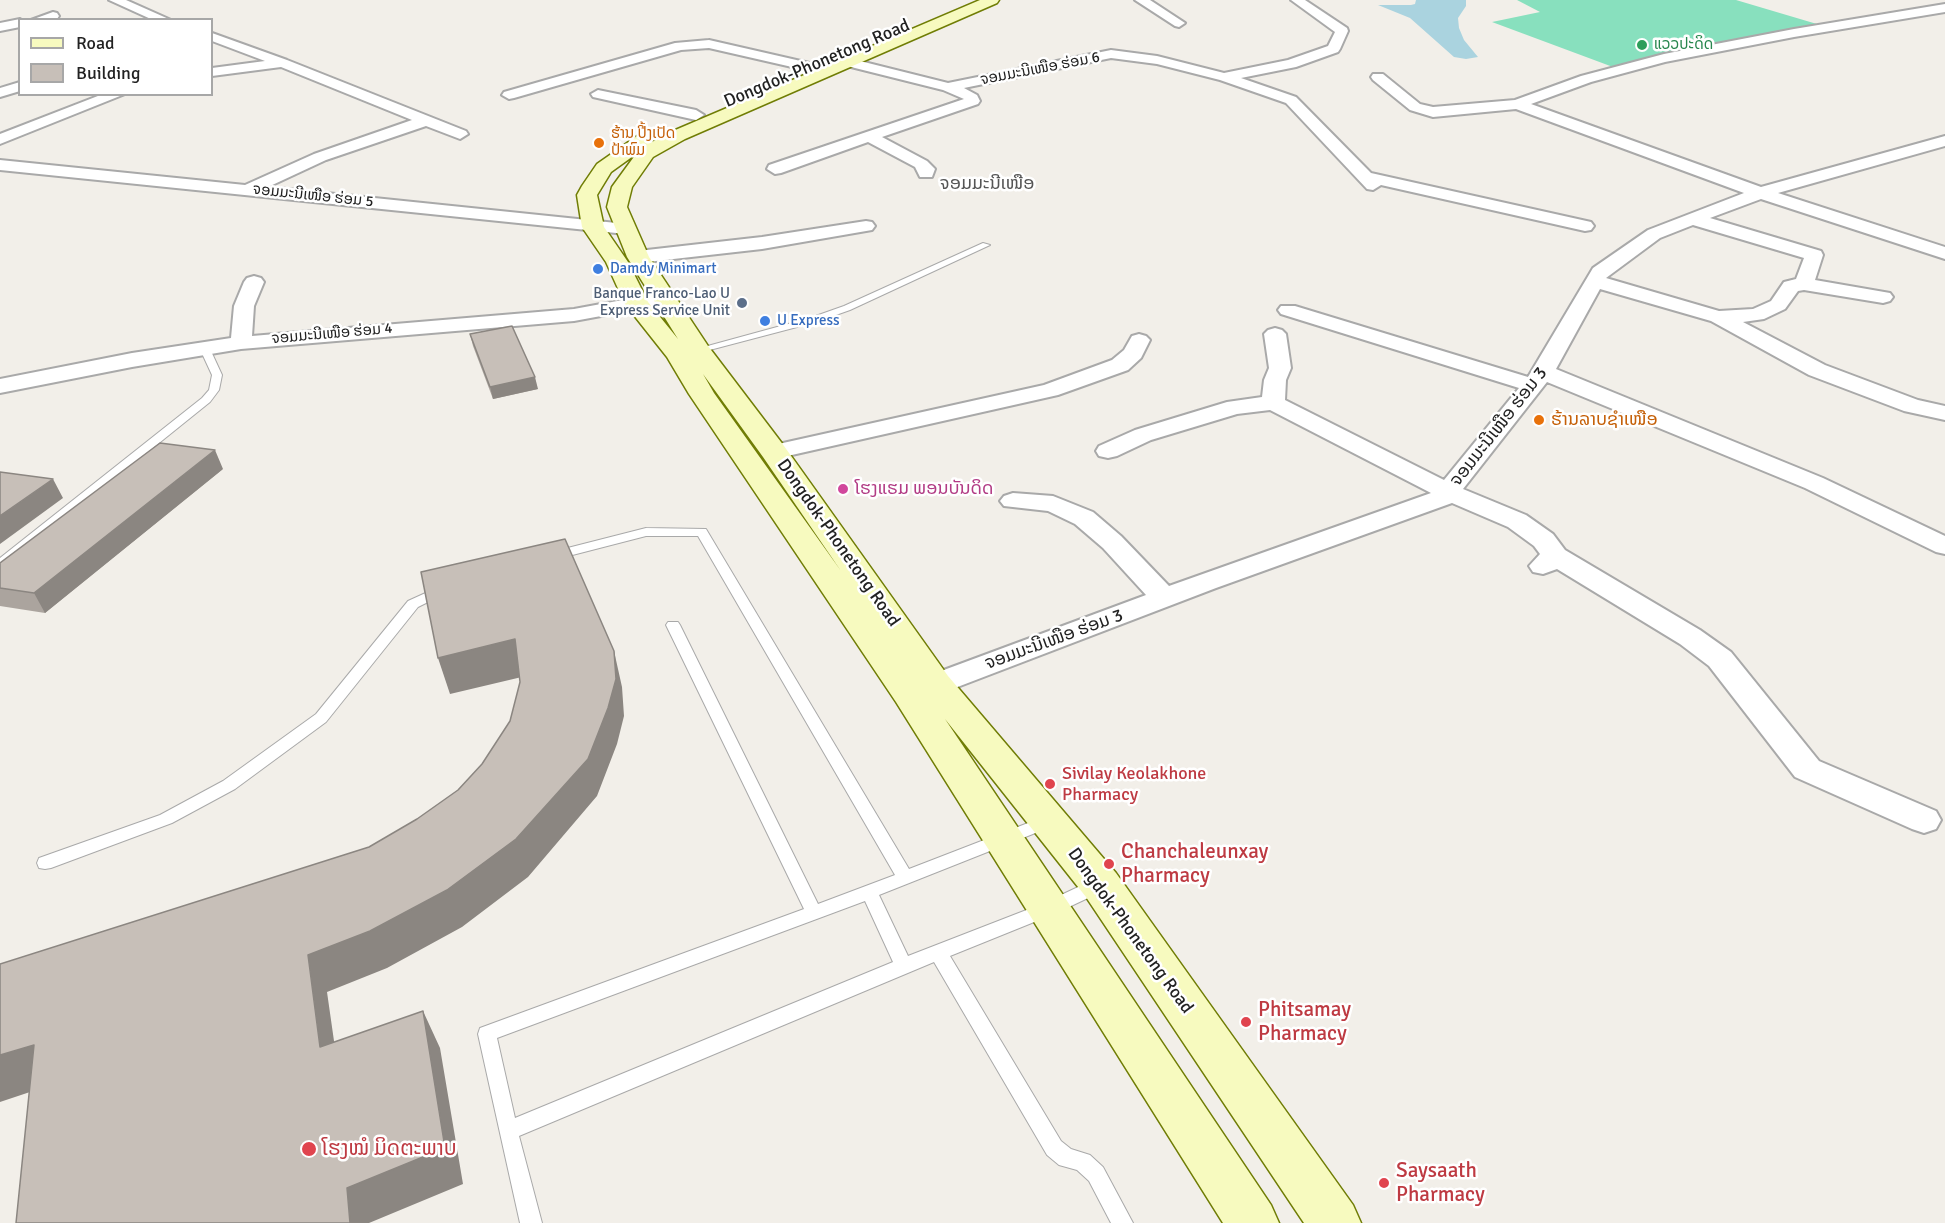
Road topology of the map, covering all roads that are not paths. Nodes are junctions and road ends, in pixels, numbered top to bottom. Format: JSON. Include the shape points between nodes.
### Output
{"nodes":[{"id":1,"x":115,"y":0,"type":"edge"},
{"id":2,"x":971,"y":0,"type":"edge"},
{"id":3,"x":992,"y":0,"type":"edge"},
{"id":4,"x":1141,"y":0,"type":"edge"},
{"id":5,"x":1297,"y":0,"type":"edge"},
{"id":6,"x":1945,"y":8,"type":"edge"},
{"id":7,"x":53,"y":16,"type":"dead end"},
{"id":8,"x":45,"y":18,"type":"edge"},
{"id":9,"x":160,"y":18,"type":"edge"},
{"id":10,"x":18,"y":23,"type":"edge"},
{"id":11,"x":1179,"y":23,"type":"dead end"},
{"id":12,"x":0,"y":27,"type":"edge"},
{"id":13,"x":213,"y":37,"type":"edge"},
{"id":14,"x":1156,"y":45,"type":"dead end"},
{"id":15,"x":1112,"y":54,"type":"junction"},
{"id":16,"x":282,"y":63,"type":"junction"},
{"id":17,"x":828,"y":66,"type":"junction"},
{"id":18,"x":213,"y":72,"type":"edge"},
{"id":19,"x":1378,"y":76,"type":"dead end"},
{"id":20,"x":1225,"y":77,"type":"junction"},
{"id":21,"x":18,"y":87,"type":"edge"},
{"id":22,"x":948,"y":87,"type":"junction"},
{"id":23,"x":0,"y":93,"type":"edge"},
{"id":24,"x":598,"y":94,"type":"dead end"},
{"id":25,"x":508,"y":95,"type":"dead end"},
{"id":26,"x":113,"y":96,"type":"edge"},
{"id":27,"x":1517,"y":104,"type":"junction"},
{"id":28,"x":696,"y":115,"type":"junction"},
{"id":29,"x":425,"y":121,"type":"junction"},
{"id":30,"x":460,"y":134,"type":"dead end"},
{"id":31,"x":871,"y":138,"type":"junction"},
{"id":32,"x":0,"y":139,"type":"edge"},
{"id":33,"x":1945,"y":141,"type":"edge"},
{"id":34,"x":0,"y":165,"type":"edge"},
{"id":35,"x":775,"y":169,"type":"dead end"},
{"id":36,"x":926,"y":173,"type":"dead end"},
{"id":37,"x":248,"y":189,"type":"junction"},
{"id":38,"x":1760,"y":193,"type":"junction"},
{"id":39,"x":1692,"y":219,"type":"junction"},
{"id":40,"x":866,"y":226,"type":"dead end"},
{"id":41,"x":1585,"y":226,"type":"dead end"},
{"id":42,"x":593,"y":227,"type":"junction"},
{"id":43,"x":632,"y":243,"type":"junction"},
{"id":44,"x":986,"y":245,"type":"dead end"},
{"id":45,"x":1945,"y":253,"type":"edge"},
{"id":46,"x":1595,"y":281,"type":"junction"},
{"id":47,"x":254,"y":282,"type":"dead end"},
{"id":48,"x":1804,"y":284,"type":"junction"},
{"id":49,"x":1883,"y":297,"type":"dead end"},
{"id":50,"x":652,"y":301,"type":"junction"},
{"id":51,"x":1288,"y":310,"type":"dead end"},
{"id":52,"x":1718,"y":317,"type":"junction"},
{"id":53,"x":1275,"y":334,"type":"dead end"},
{"id":54,"x":1139,"y":340,"type":"dead end"},
{"id":55,"x":241,"y":343,"type":"junction"},
{"id":56,"x":205,"y":349,"type":"junction"},
{"id":57,"x":698,"y":350,"type":"junction"},
{"id":58,"x":1538,"y":378,"type":"junction"},
{"id":59,"x":0,"y":386,"type":"edge"},
{"id":60,"x":1273,"y":404,"type":"junction"},
{"id":61,"x":1945,"y":413,"type":"edge"},
{"id":62,"x":1108,"y":451,"type":"dead end"},
{"id":63,"x":774,"y":452,"type":"junction"},
{"id":64,"x":1448,"y":492,"type":"junction"},
{"id":65,"x":1013,"y":501,"type":"dead end"},
{"id":66,"x":1945,"y":546,"type":"edge"},
{"id":67,"x":535,"y":561,"type":"edge"},
{"id":68,"x":0,"y":564,"type":"edge"},
{"id":69,"x":457,"y":581,"type":"edge"},
{"id":70,"x":1165,"y":598,"type":"junction"},
{"id":71,"x":673,"y":625,"type":"dead end"},
{"id":72,"x":936,"y":684,"type":"junction"},
{"id":73,"x":1924,"y":820,"type":"dead end"},
{"id":74,"x":1049,"y":821,"type":"junction"},
{"id":75,"x":1002,"y":838,"type":"junction"},
{"id":76,"x":45,"y":863,"type":"dead end"},
{"id":77,"x":904,"y":878,"type":"junction"},
{"id":78,"x":1101,"y":885,"type":"junction"},
{"id":79,"x":869,"y":892,"type":"junction"},
{"id":80,"x":1048,"y":909,"type":"junction"},
{"id":81,"x":814,"y":912,"type":"junction"},
{"id":82,"x":938,"y":952,"type":"junction"},
{"id":83,"x":904,"y":966,"type":"junction"},
{"id":84,"x":508,"y":1131,"type":"junction"},
{"id":85,"x":531,"y":1223,"type":"edge"},
{"id":86,"x":1122,"y":1223,"type":"edge"},
{"id":87,"x":1253,"y":1223,"type":"edge"},
{"id":88,"x":1335,"y":1223,"type":"edge"}],
"edges":[{"from":1,"to":9,"type":"street"},
{"from":2,"to":17,"type":"main road","name":"Dongdok-Phonetong Road"},
{"from":3,"to":17,"type":"main road","name":"Dongdok-Phonetong Road"},
{"from":4,"to":11,"type":"street"},
{"from":5,"to":20,"type":"street","via":[[1342,31],[1333,49],[1291,64]]},
{"from":6,"to":27,"type":"street","via":[[1664,58],[1586,79]]},
{"from":7,"to":8,"type":"street"},
{"from":10,"to":12,"type":"street"},
{"from":13,"to":16,"type":"street"},
{"from":14,"to":15,"type":"street"},
{"from":15,"to":20,"type":"street","name":"ຈອມມະນີເໜືອ ຮ່ອມ 6","via":[[1157,60]]},
{"from":15,"to":22,"type":"street","name":"ຈອມມະນີເໜືອ ຮ່ອມ 6"},
{"from":16,"to":18,"type":"street"},
{"from":16,"to":29,"type":"street"},
{"from":17,"to":22,"type":"street","name":"ຈອມມະນີເໜືອ ຮ່ອມ 6"},
{"from":17,"to":25,"type":"street","name":"ຈອມມະນີເໜືອ ຮ່ອມ 6","via":[[709,44],[680,46]]},
{"from":17,"to":28,"type":"main road","name":"Dongdok-Phonetong Road"},
{"from":17,"to":43,"type":"main road","name":"Dongdok-Phonetong Road","via":[[646,153],[622,187],[617,207]]},
{"from":19,"to":27,"type":"street","via":[[1415,107],[1433,112]]},
{"from":20,"to":41,"type":"street","name":"ຈອມມະນີເໜືອ ຮ່ອມ 6","via":[[1291,100],[1369,181]]},
{"from":21,"to":23,"type":"street"},
{"from":22,"to":31,"type":"street","via":[[968,94],[973,101]]},
{"from":24,"to":28,"type":"street"},
{"from":26,"to":32,"type":"street"},
{"from":27,"to":38,"type":"street"},
{"from":28,"to":42,"type":"main road","name":"Dongdok-Phonetong Road","via":[[644,138],[604,168],[587,195]]},
{"from":29,"to":30,"type":"street"},
{"from":29,"to":37,"type":"street","via":[[320,157]]},
{"from":31,"to":35,"type":"street"},
{"from":31,"to":36,"type":"street","via":[[921,164]]},
{"from":33,"to":38,"type":"street","name":"ຈອມມະນີເໜືອ ຮ່ອມ 3"},
{"from":34,"to":37,"type":"street","name":"ຈອມມະນີເໜືອ ຮ່ອມ 5"},
{"from":37,"to":42,"type":"street","name":"ຈອມມະນີເໜືອ ຮ່ອມ 5"},
{"from":38,"to":39,"type":"street","name":"ຈອມມະນີເໜືອ ຮ່ອມ 3"},
{"from":38,"to":45,"type":"street"},
{"from":39,"to":46,"type":"street","name":"ຈອມມະນີເໜືອ ຮ່ອມ 3","via":[[1654,234],[1600,272]]},
{"from":39,"to":48,"type":"street","via":[[1814,255]]},
{"from":40,"to":43,"type":"street","name":"ຈອມມະນີເໜືອ ຮ່ອມ 5","via":[[762,243]]},
{"from":42,"to":43,"type":"street","name":"ຈອມມະນີເໜືອ ຮ່ອມ 5"},
{"from":42,"to":50,"type":"main road","name":"Dongdok-Phonetong Road","via":[[616,262]]},
{"from":43,"to":50,"type":"main road","name":"Dongdok-Phonetong Road"},
{"from":44,"to":57,"type":"lane","via":[[847,308]]},
{"from":46,"to":52,"type":"street"},
{"from":46,"to":58,"type":"street","name":"ຈອມມະນີເໜືອ ຮ່ອມ 3"},
{"from":47,"to":55,"type":"street","via":[[244,306]]},
{"from":48,"to":49,"type":"street"},
{"from":48,"to":52,"type":"street","via":[[1791,286],[1778,304],[1757,315]]},
{"from":50,"to":55,"type":"street","name":"ຈອມມະນີເໜືອ ຮ່ອມ 4","via":[[573,315]]},
{"from":50,"to":57,"type":"main road","name":"Dongdok-Phonetong Road"},
{"from":50,"to":75,"type":"main road","name":"Dongdok-Phonetong Road","via":[[702,394],[909,693]]},
{"from":51,"to":58,"type":"street"},
{"from":52,"to":61,"type":"street","via":[[1817,369],[1912,406]]},
{"from":53,"to":60,"type":"street","via":[[1280,368]]},
{"from":54,"to":63,"type":"street","via":[[1133,353],[1120,364],[1050,390]]},
{"from":55,"to":56,"type":"street","name":"ຈອມມະນີເໜືອ ຮ່ອມ 4"},
{"from":56,"to":59,"type":"street","name":"ຈອມມະນີເໜືອ ຮ່ອມ 4"},
{"from":56,"to":68,"type":"lane","via":[[217,375],[214,390],[206,400]]},
{"from":57,"to":63,"type":"main road","name":"Dongdok-Phonetong Road"},
{"from":58,"to":64,"type":"street","name":"ຈອມມະນີເໜືອ ຮ່ອມ 3"},
{"from":58,"to":66,"type":"street","via":[[1814,483]]},
{"from":60,"to":62,"type":"street","via":[[1235,407],[1143,435]]},
{"from":60,"to":64,"type":"street"},
{"from":63,"to":72,"type":"main road","name":"Dongdok-Phonetong Road"},
{"from":64,"to":70,"type":"street","name":"ຈອມມະນີເໜືອ ຮ່ອມ 3","via":[[1433,501]]},
{"from":64,"to":73,"type":"street","via":[[1517,521],[1544,540],[1549,561],[1690,637],[1720,659],[1807,769]]},
{"from":65,"to":70,"type":"street","via":[[1053,504],[1084,518]]},
{"from":67,"to":77,"type":"lane","via":[[646,532],[702,532]]},
{"from":69,"to":76,"type":"lane","via":[[413,604],[321,718],[229,784],[166,819]]},
{"from":70,"to":72,"type":"street","name":"ຈອມມະນີເໜືອ ຮ່ອມ 3"},
{"from":71,"to":81,"type":"lane"},
{"from":72,"to":74,"type":"main road","name":"Dongdok-Phonetong Road"},
{"from":74,"to":75,"type":"lane"},
{"from":74,"to":78,"type":"main road","name":"Dongdok-Phonetong Road"},
{"from":75,"to":77,"type":"lane"},
{"from":75,"to":80,"type":"main road","name":"Dongdok-Phonetong Road"},
{"from":77,"to":79,"type":"lane"},
{"from":78,"to":80,"type":"lane"},
{"from":78,"to":88,"type":"main road","name":"Dongdok-Phonetong Road"},
{"from":79,"to":81,"type":"lane"},
{"from":79,"to":83,"type":"lane"},
{"from":80,"to":82,"type":"lane"},
{"from":80,"to":87,"type":"main road","name":"Dongdok-Phonetong Road"},
{"from":81,"to":84,"type":"lane","via":[[487,1034]]},
{"from":82,"to":83,"type":"lane"},
{"from":82,"to":86,"type":"lane","via":[[1054,1148],[1066,1158],[1083,1162],[1096,1174]]},
{"from":83,"to":84,"type":"lane"},
{"from":84,"to":85,"type":"lane"}]}
